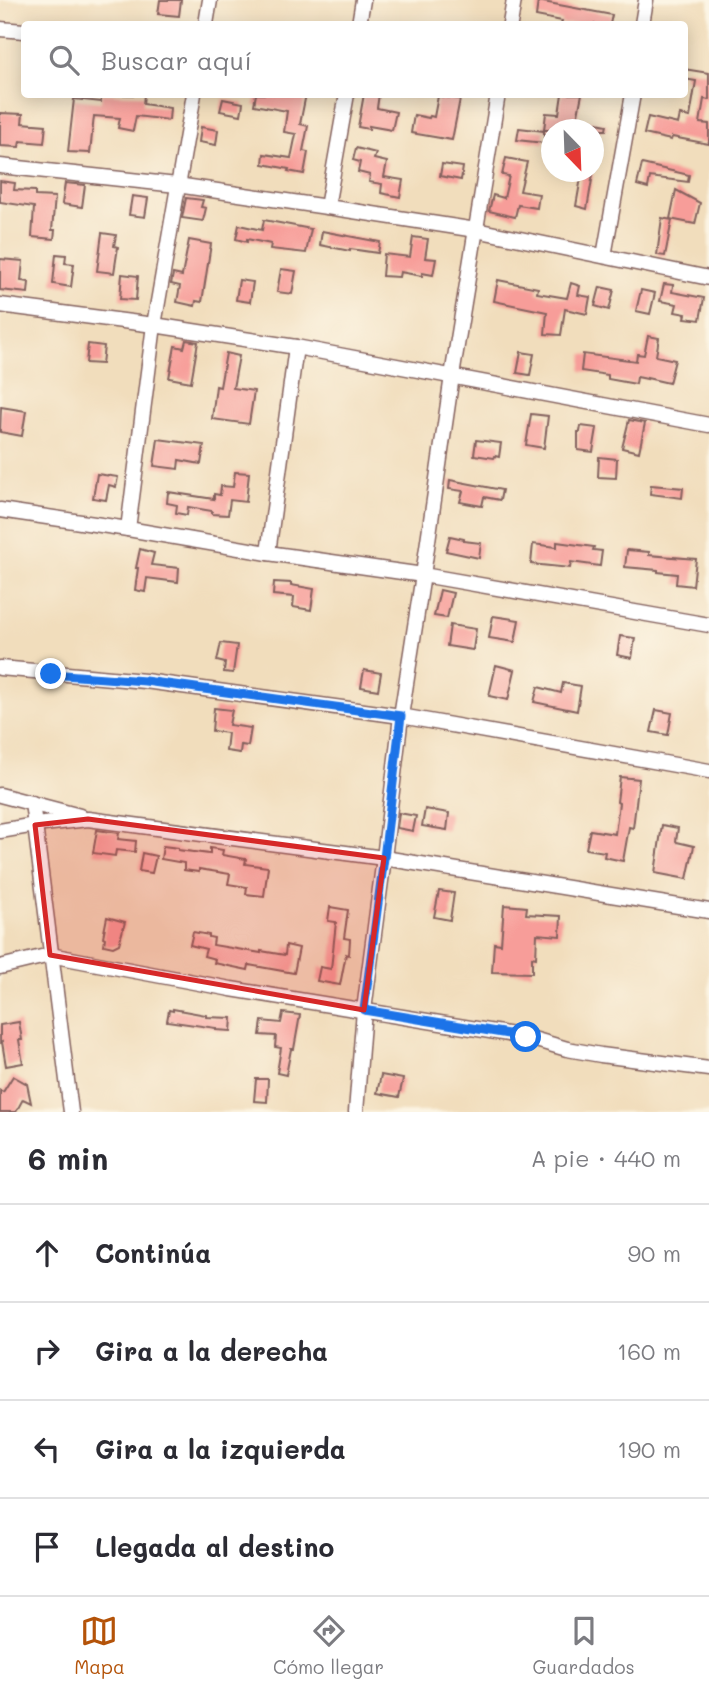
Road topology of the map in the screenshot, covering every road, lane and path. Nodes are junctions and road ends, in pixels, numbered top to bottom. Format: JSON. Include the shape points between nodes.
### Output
{"nodes":[{"id":1,"x":210,"y":0,"type":"edge"},
{"id":2,"x":363,"y":0,"type":"edge"},
{"id":3,"x":514,"y":0,"type":"edge"},
{"id":4,"x":646,"y":0,"type":"edge"},
{"id":5,"x":206,"y":21,"type":"edge"},
{"id":6,"x":360,"y":21,"type":"edge"},
{"id":7,"x":510,"y":21,"type":"edge"},
{"id":8,"x":642,"y":21,"type":"edge"},
{"id":9,"x":0,"y":29,"type":"edge"},
{"id":10,"x":21,"y":31,"type":"edge"},
{"id":11,"x":193,"y":98,"type":"edge"},
{"id":12,"x":346,"y":98,"type":"edge"},
{"id":13,"x":497,"y":98,"type":"edge"},
{"id":14,"x":632,"y":98,"type":"edge"},
{"id":15,"x":0,"y":166,"type":"edge"},
{"id":16,"x":177,"y":184,"type":"junction"},
{"id":17,"x":327,"y":207,"type":"junction"},
{"id":18,"x":475,"y":230,"type":"junction"},
{"id":19,"x":604,"y":256,"type":"junction"},
{"id":20,"x":709,"y":278,"type":"edge"},
{"id":21,"x":0,"y":305,"type":"edge"},
{"id":22,"x":154,"y":325,"type":"junction"},
{"id":23,"x":296,"y":347,"type":"junction"},
{"id":24,"x":452,"y":376,"type":"junction"},
{"id":25,"x":709,"y":425,"type":"edge"},
{"id":26,"x":0,"y":510,"type":"edge"},
{"id":27,"x":128,"y":529,"type":"junction"},
{"id":28,"x":268,"y":552,"type":"junction"},
{"id":29,"x":423,"y":575,"type":"junction"},
{"id":30,"x":709,"y":625,"type":"edge"},
{"id":31,"x":0,"y":668,"type":"edge"},
{"id":32,"x":401,"y":716,"type":"junction"},
{"id":33,"x":709,"y":771,"type":"edge"},
{"id":34,"x":0,"y":795,"type":"edge"},
{"id":35,"x":32,"y":803,"type":"junction"},
{"id":36,"x":89,"y":819,"type":"junction"},
{"id":37,"x":35,"y":825,"type":"junction"},
{"id":38,"x":0,"y":831,"type":"edge"},
{"id":39,"x":384,"y":858,"type":"junction"},
{"id":40,"x":709,"y":912,"type":"edge"},
{"id":41,"x":50,"y":955,"type":"junction"},
{"id":42,"x":0,"y":967,"type":"edge"},
{"id":43,"x":364,"y":1010,"type":"junction"},
{"id":44,"x":709,"y":1069,"type":"edge"},
{"id":45,"x":71,"y":1112,"type":"edge"},
{"id":46,"x":356,"y":1112,"type":"edge"}],
"edges":[{"from":1,"to":5,"type":"street"},
{"from":2,"to":6,"type":"street"},
{"from":3,"to":7,"type":"street"},
{"from":4,"to":8,"type":"street"},
{"from":9,"to":10,"type":"street"},
{"from":11,"to":16,"type":"street"},
{"from":12,"to":17,"type":"street"},
{"from":13,"to":18,"type":"street"},
{"from":14,"to":19,"type":"street"},
{"from":15,"to":16,"type":"street"},
{"from":16,"to":17,"type":"street"},
{"from":16,"to":22,"type":"street"},
{"from":17,"to":18,"type":"street"},
{"from":18,"to":19,"type":"street"},
{"from":18,"to":24,"type":"street"},
{"from":19,"to":20,"type":"street"},
{"from":21,"to":22,"type":"street"},
{"from":22,"to":23,"type":"street"},
{"from":22,"to":27,"type":"street"},
{"from":23,"to":24,"type":"street"},
{"from":23,"to":28,"type":"street"},
{"from":24,"to":25,"type":"street"},
{"from":24,"to":29,"type":"street"},
{"from":26,"to":27,"type":"street"},
{"from":27,"to":28,"type":"street"},
{"from":28,"to":29,"type":"street"},
{"from":29,"to":30,"type":"street"},
{"from":29,"to":32,"type":"street"},
{"from":31,"to":32,"type":"street","via":[[145,681]]},
{"from":32,"to":33,"type":"street"},
{"from":32,"to":39,"type":"street"},
{"from":34,"to":35,"type":"street"},
{"from":35,"to":36,"type":"street"},
{"from":35,"to":37,"type":"street"},
{"from":36,"to":37,"type":"street"},
{"from":36,"to":39,"type":"street"},
{"from":37,"to":38,"type":"street"},
{"from":37,"to":41,"type":"street"},
{"from":39,"to":40,"type":"street"},
{"from":39,"to":43,"type":"street"},
{"from":41,"to":42,"type":"street"},
{"from":41,"to":43,"type":"street"},
{"from":41,"to":45,"type":"street"},
{"from":43,"to":44,"type":"street","via":[[526,1037],[601,1055]]},
{"from":43,"to":46,"type":"street"}]}
